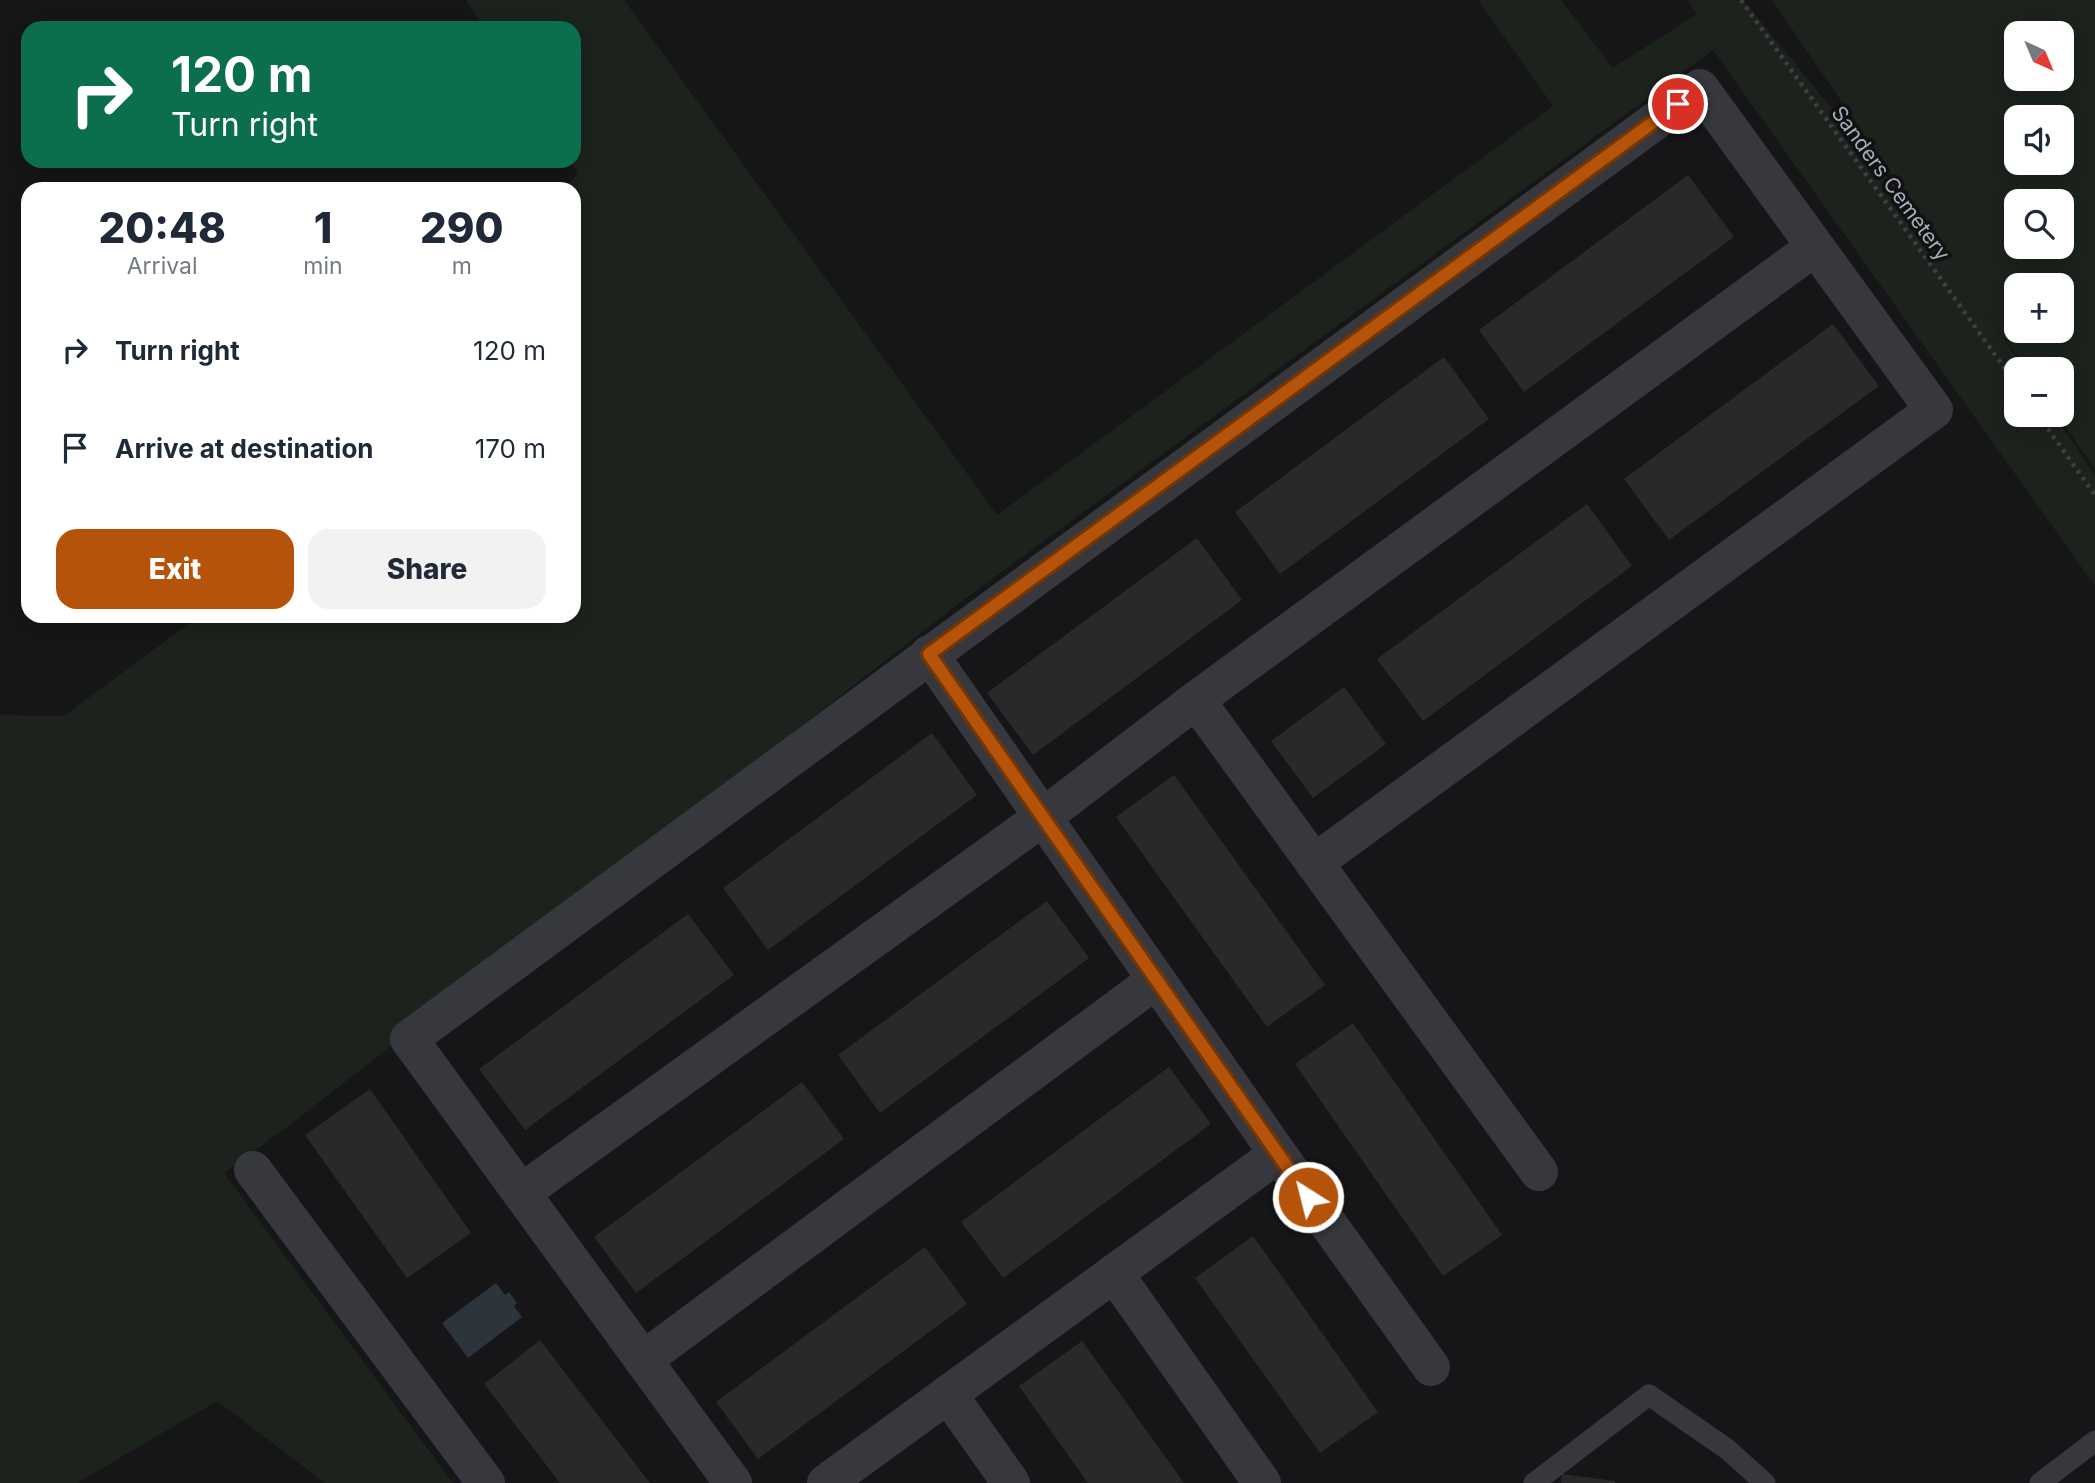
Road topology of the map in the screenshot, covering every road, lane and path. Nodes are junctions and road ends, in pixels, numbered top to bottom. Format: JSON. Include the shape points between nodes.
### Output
{"nodes":[{"id":1,"x":1741,"y":0,"type":"edge"},
{"id":2,"x":1815,"y":247,"type":"junction"},
{"id":3,"x":2004,"y":367,"type":"edge"},
{"id":4,"x":2047,"y":427,"type":"edge"},
{"id":5,"x":2095,"y":495,"type":"edge"},
{"id":6,"x":929,"y":654,"type":"junction"},
{"id":7,"x":1196,"y":700,"type":"junction"},
{"id":8,"x":1043,"y":817,"type":"junction"},
{"id":9,"x":1314,"y":863,"type":"junction"},
{"id":10,"x":1156,"y":980,"type":"junction"},
{"id":11,"x":1278,"y":1154,"type":"junction"},
{"id":12,"x":253,"y":1170,"type":"dead end"},
{"id":13,"x":1539,"y":1172,"type":"dead end"},
{"id":14,"x":521,"y":1193,"type":"junction"},
{"id":15,"x":1114,"y":1273,"type":"junction"},
{"id":16,"x":643,"y":1360,"type":"junction"},
{"id":17,"x":1431,"y":1367,"type":"dead end"},
{"id":18,"x":948,"y":1394,"type":"junction"},
{"id":19,"x":2095,"y":1441,"type":"edge"},
{"id":20,"x":486,"y":1483,"type":"edge"},
{"id":21,"x":733,"y":1483,"type":"edge"},
{"id":22,"x":826,"y":1483,"type":"edge"},
{"id":23,"x":1011,"y":1483,"type":"edge"},
{"id":24,"x":1262,"y":1483,"type":"edge"},
{"id":25,"x":1534,"y":1483,"type":"edge"},
{"id":26,"x":1765,"y":1483,"type":"edge"},
{"id":27,"x":2040,"y":1483,"type":"edge"}],
"edges":[{"from":1,"to":3,"type":"path","name":"Sanders Cemetery"},
{"from":2,"to":6,"type":"street","via":[[1700,88]]},
{"from":2,"to":7,"type":"street"},
{"from":2,"to":9,"type":"street","via":[[1934,410]]},
{"from":4,"to":5,"type":"path"},
{"from":6,"to":8,"type":"street"},
{"from":6,"to":14,"type":"street","via":[[409,1039]]},
{"from":7,"to":8,"type":"street"},
{"from":7,"to":9,"type":"street"},
{"from":8,"to":10,"type":"street"},
{"from":8,"to":14,"type":"street"},
{"from":9,"to":13,"type":"street"},
{"from":10,"to":11,"type":"street"},
{"from":10,"to":16,"type":"street"},
{"from":11,"to":15,"type":"street"},
{"from":11,"to":17,"type":"street"},
{"from":12,"to":20,"type":"street"},
{"from":14,"to":16,"type":"street"},
{"from":15,"to":18,"type":"street"},
{"from":15,"to":24,"type":"street"},
{"from":16,"to":21,"type":"street"},
{"from":18,"to":22,"type":"street"},
{"from":18,"to":23,"type":"street"},
{"from":19,"to":27,"type":"lane"},
{"from":25,"to":26,"type":"lane","via":[[1649,1395],[1727,1448]]}]}
